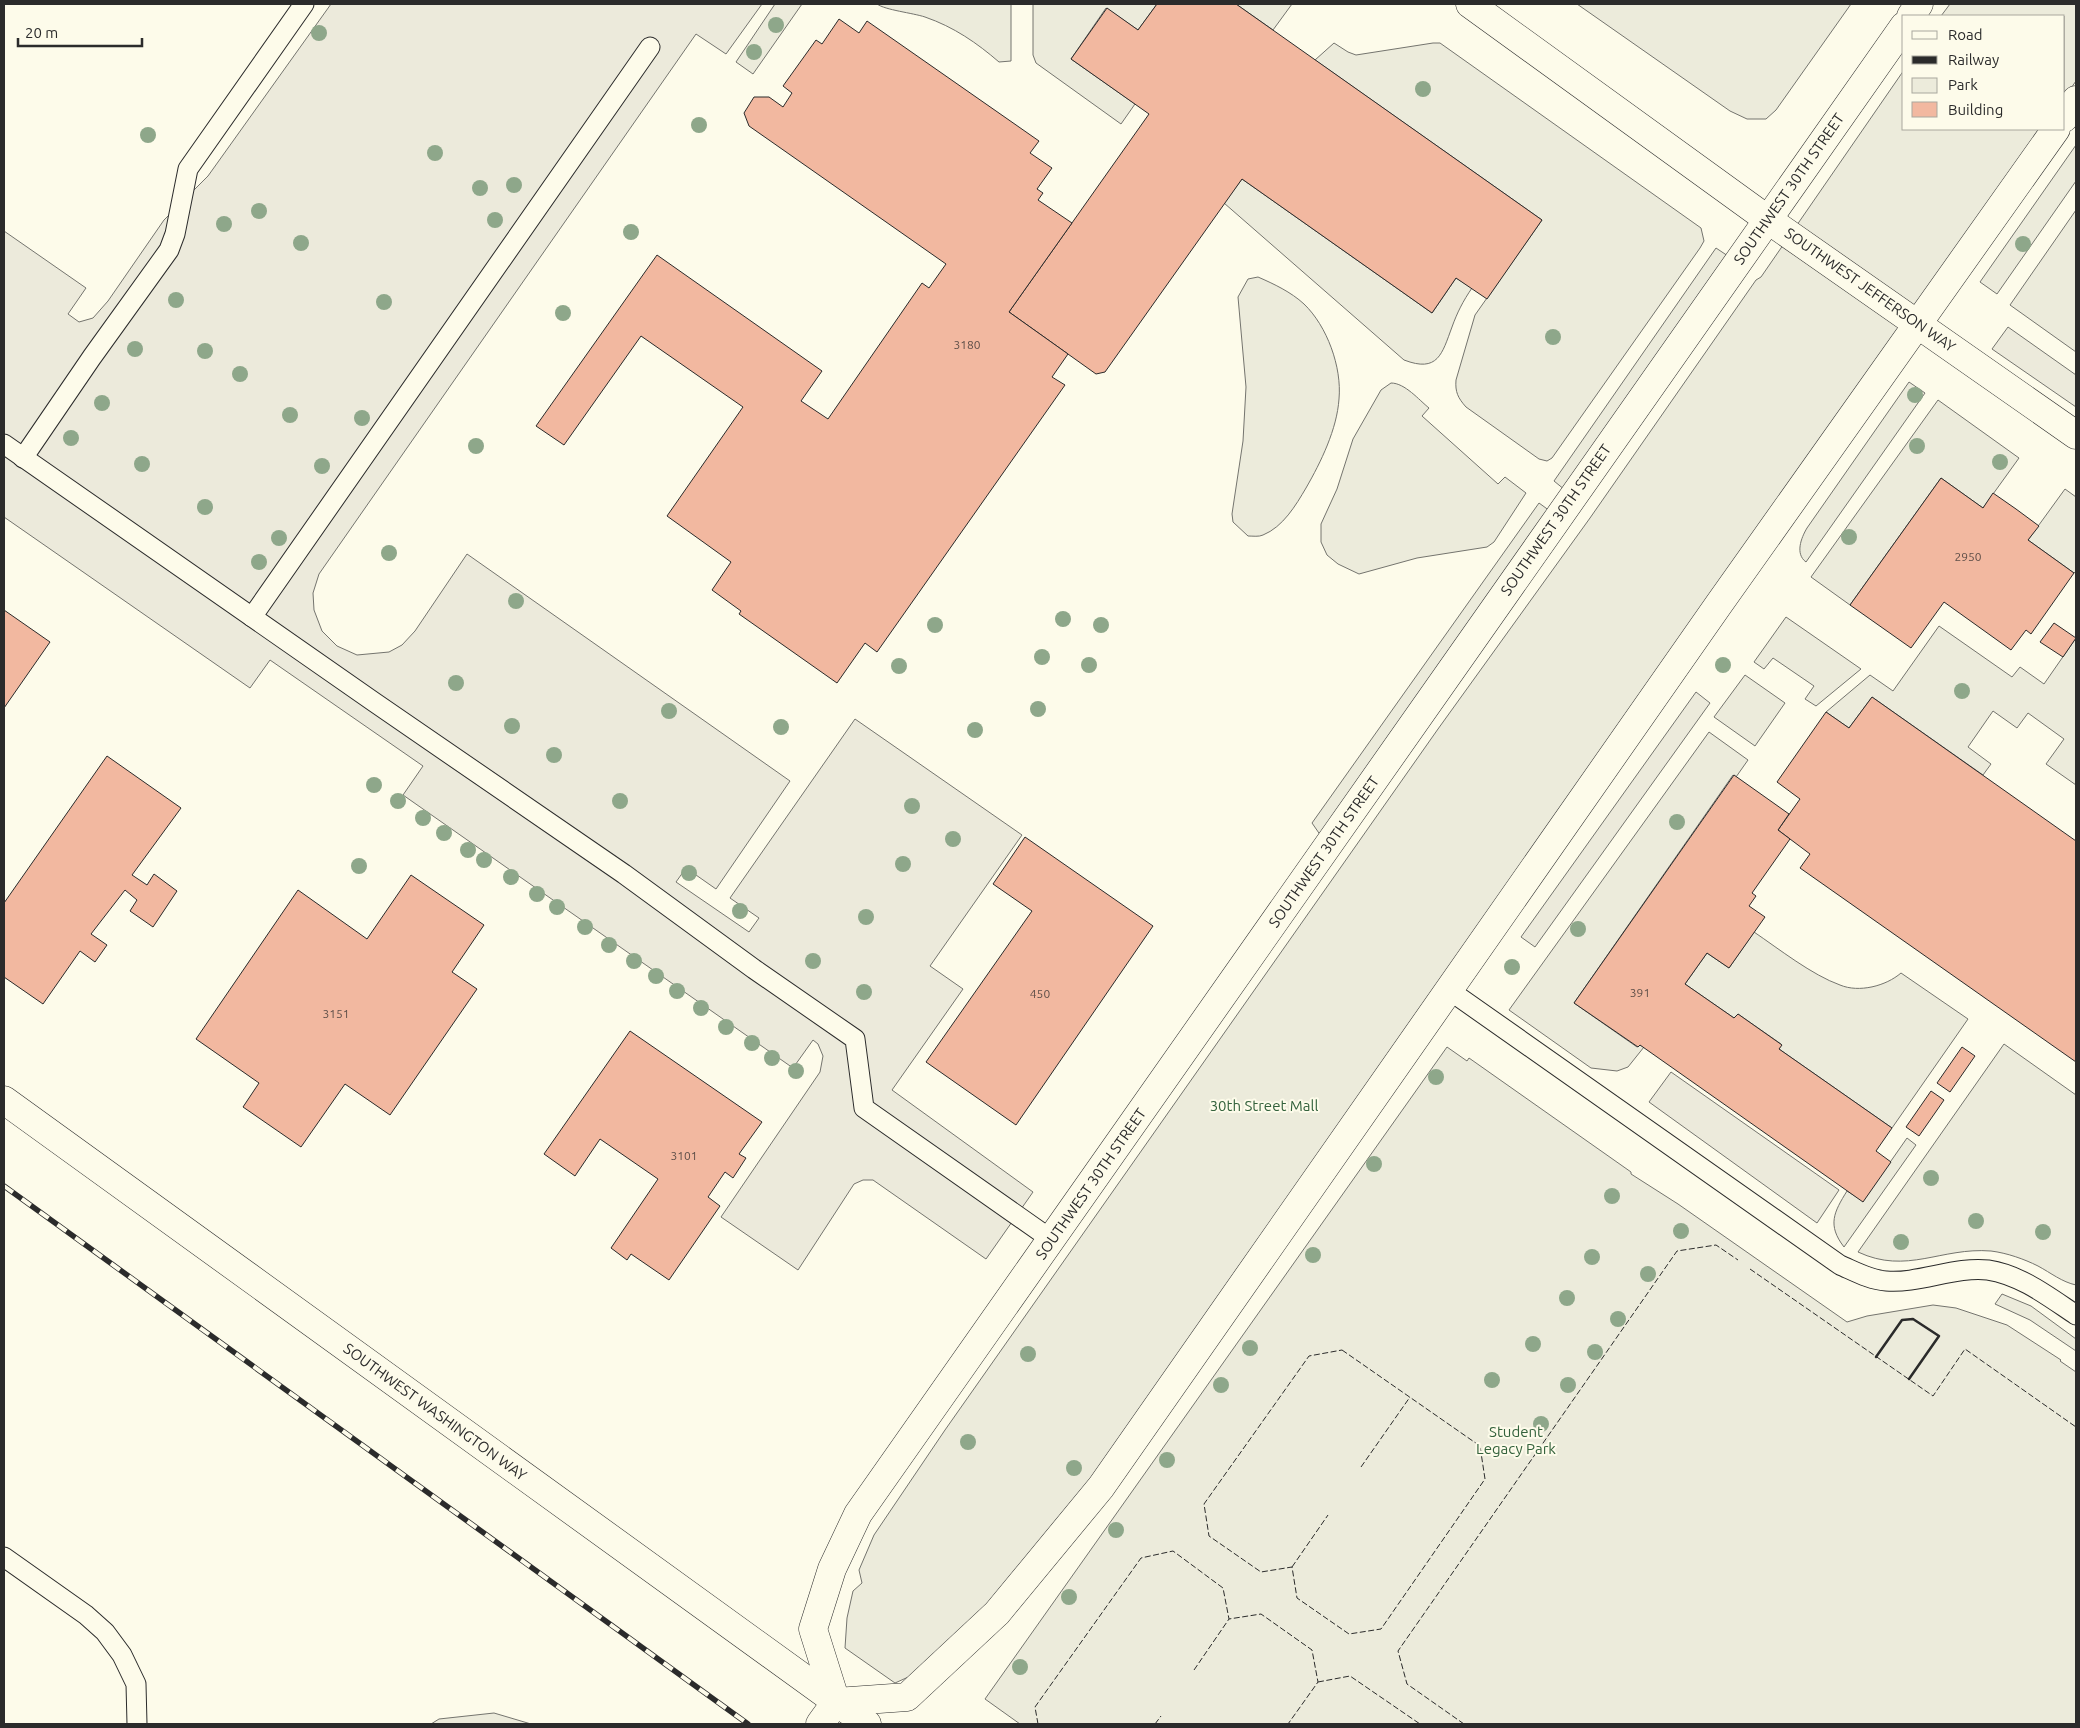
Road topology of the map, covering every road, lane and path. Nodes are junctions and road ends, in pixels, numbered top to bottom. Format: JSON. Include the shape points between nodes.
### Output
{"nodes":[{"id":1,"x":304,"y":4,"type":"edge"},
{"id":2,"x":1470,"y":4,"type":"edge"},
{"id":3,"x":1920,"y":4,"type":"edge"},
{"id":4,"x":1912,"y":15,"type":"edge"},
{"id":5,"x":1902,"y":29,"type":"edge"},
{"id":6,"x":650,"y":47,"type":"dead end"},
{"id":7,"x":2076,"y":100,"type":"edge"},
{"id":8,"x":2065,"y":116,"type":"edge"},
{"id":9,"x":2055,"y":130,"type":"edge"},
{"id":10,"x":1767,"y":219,"type":"junction"},
{"id":11,"x":1918,"y":323,"type":"junction"},
{"id":12,"x":2076,"y":435,"type":"edge"},
{"id":13,"x":4,"y":444,"type":"edge"},
{"id":14,"x":23,"y":458,"type":"junction"},
{"id":15,"x":252,"y":617,"type":"junction"},
{"id":16,"x":1449,"y":990,"type":"junction"},
{"id":17,"x":4,"y":1100,"type":"edge"},
{"id":18,"x":1052,"y":1240,"type":"junction"},
{"id":19,"x":2076,"y":1315,"type":"edge"},
{"id":20,"x":4,"y":1557,"type":"edge"},
{"id":21,"x":836,"y":1702,"type":"junction"},
{"id":22,"x":137,"y":1724,"type":"edge"},
{"id":23,"x":820,"y":1724,"type":"edge"},
{"id":24,"x":867,"y":1724,"type":"edge"}],
"edges":[{"from":1,"to":14,"type":"lane","via":[[188,169],[169,250]]},
{"from":2,"to":10,"type":"street","name":"SOUTHWEST JEFFERSON WAY"},
{"from":3,"to":4,"type":"street"},
{"from":5,"to":10,"type":"street","name":"SOUTHWEST 30TH STREET"},
{"from":6,"to":15,"type":"lane"},
{"from":7,"to":8,"type":"street"},
{"from":9,"to":11,"type":"street"},
{"from":10,"to":11,"type":"street","name":"SOUTHWEST JEFFERSON WAY"},
{"from":10,"to":18,"type":"street","name":"SOUTHWEST 30TH STREET"},
{"from":11,"to":12,"type":"street","name":"SOUTHWEST JEFFERSON WAY"},
{"from":11,"to":16,"type":"street"},
{"from":13,"to":14,"type":"lane"},
{"from":14,"to":15,"type":"lane"},
{"from":15,"to":18,"type":"lane","via":[[624,874],[854,1039],[864,1108]]},
{"from":16,"to":19,"type":"lane","via":[[1840,1265],[1887,1282],[1987,1270],[2002,1273],[2040,1291]]},
{"from":16,"to":21,"type":"street","via":[[1101,1487],[1024,1583],[991,1619],[908,1697]]},
{"from":17,"to":21,"type":"street","name":"SOUTHWEST WASHINGTON WAY"},
{"from":18,"to":21,"type":"street","name":"SOUTHWEST 30TH STREET","via":[[858,1514],[850,1530],[832,1569],[813,1629]]},
{"from":20,"to":22,"type":"lane","via":[[86,1615],[104,1632],[122,1655],[136,1684]]},
{"from":21,"to":23,"type":"street"},
{"from":21,"to":24,"type":"street","name":"SOUTHWEST WASHINGTON WAY"}]}
